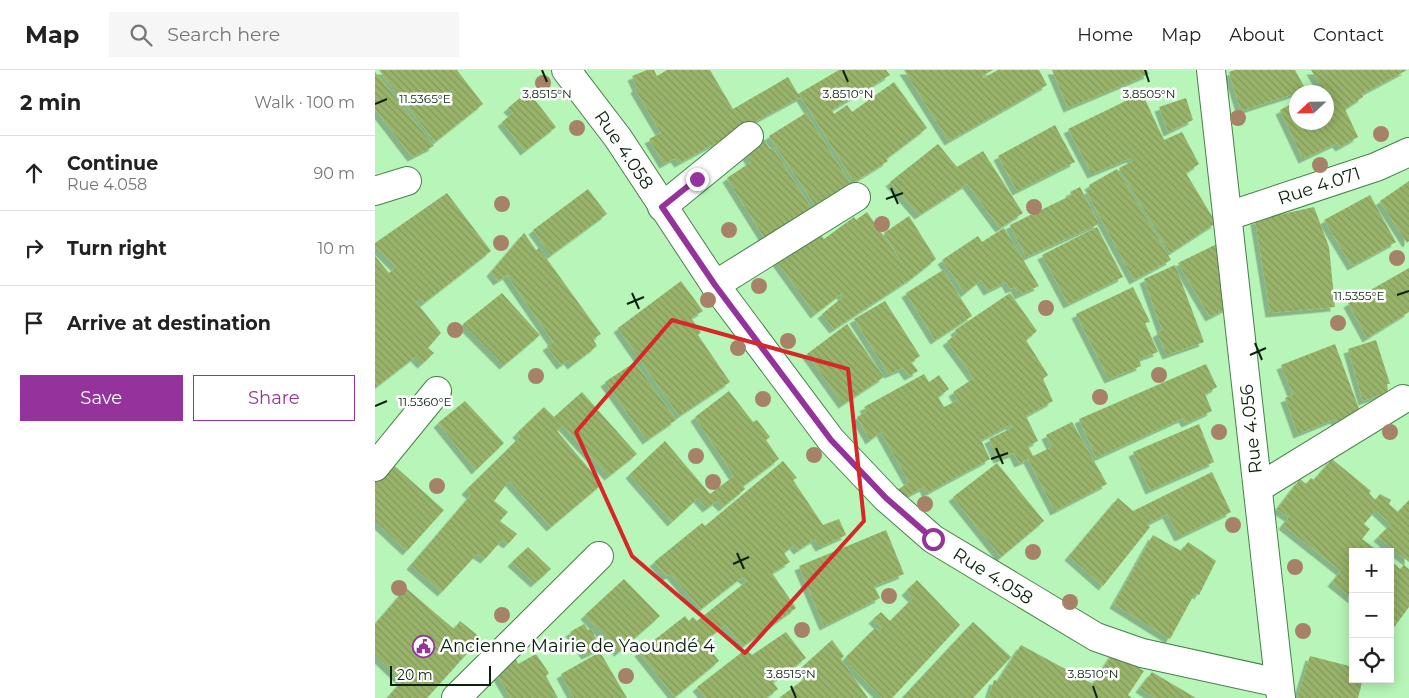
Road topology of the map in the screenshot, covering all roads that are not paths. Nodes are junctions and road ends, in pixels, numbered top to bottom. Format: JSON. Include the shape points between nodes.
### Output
{"nodes":[{"id":1,"x":1211,"y":70,"type":"edge"},
{"id":2,"x":570,"y":71,"type":"edge"},
{"id":3,"x":749,"y":136,"type":"dead end"},
{"id":4,"x":1409,"y":152,"type":"edge"},
{"id":5,"x":407,"y":182,"type":"dead end"},
{"id":6,"x":375,"y":191,"type":"edge"},
{"id":7,"x":856,"y":196,"type":"dead end"},
{"id":8,"x":662,"y":207,"type":"junction"},
{"id":9,"x":1228,"y":216,"type":"junction"},
{"id":10,"x":715,"y":285,"type":"junction"},
{"id":11,"x":437,"y":391,"type":"dead end"},
{"id":12,"x":1403,"y":399,"type":"dead end"},
{"id":13,"x":375,"y":467,"type":"edge"},
{"id":14,"x":1258,"y":488,"type":"junction"},
{"id":15,"x":599,"y":556,"type":"dead end"},
{"id":16,"x":1280,"y":690,"type":"edge"},
{"id":17,"x":456,"y":698,"type":"edge"}],
"edges":[{"from":1,"to":9,"type":"street","name":"Rue 4.056"},
{"from":2,"to":8,"type":"street","name":"Rue 4.058"},
{"from":3,"to":8,"type":"street"},
{"from":4,"to":9,"type":"street","name":"Rue 4.071","via":[[1376,167]]},
{"from":5,"to":6,"type":"street"},
{"from":7,"to":10,"type":"street"},
{"from":8,"to":10,"type":"street","name":"Rue 4.058"},
{"from":9,"to":14,"type":"street","name":"Rue 4.056"},
{"from":10,"to":16,"type":"street","name":"Rue 4.058","via":[[831,440],[886,498],[933,539],[1096,637],[1142,653]]},
{"from":11,"to":13,"type":"street"},
{"from":12,"to":14,"type":"street"},
{"from":14,"to":16,"type":"street","name":"Rue 4.056"},
{"from":15,"to":17,"type":"street"}]}
